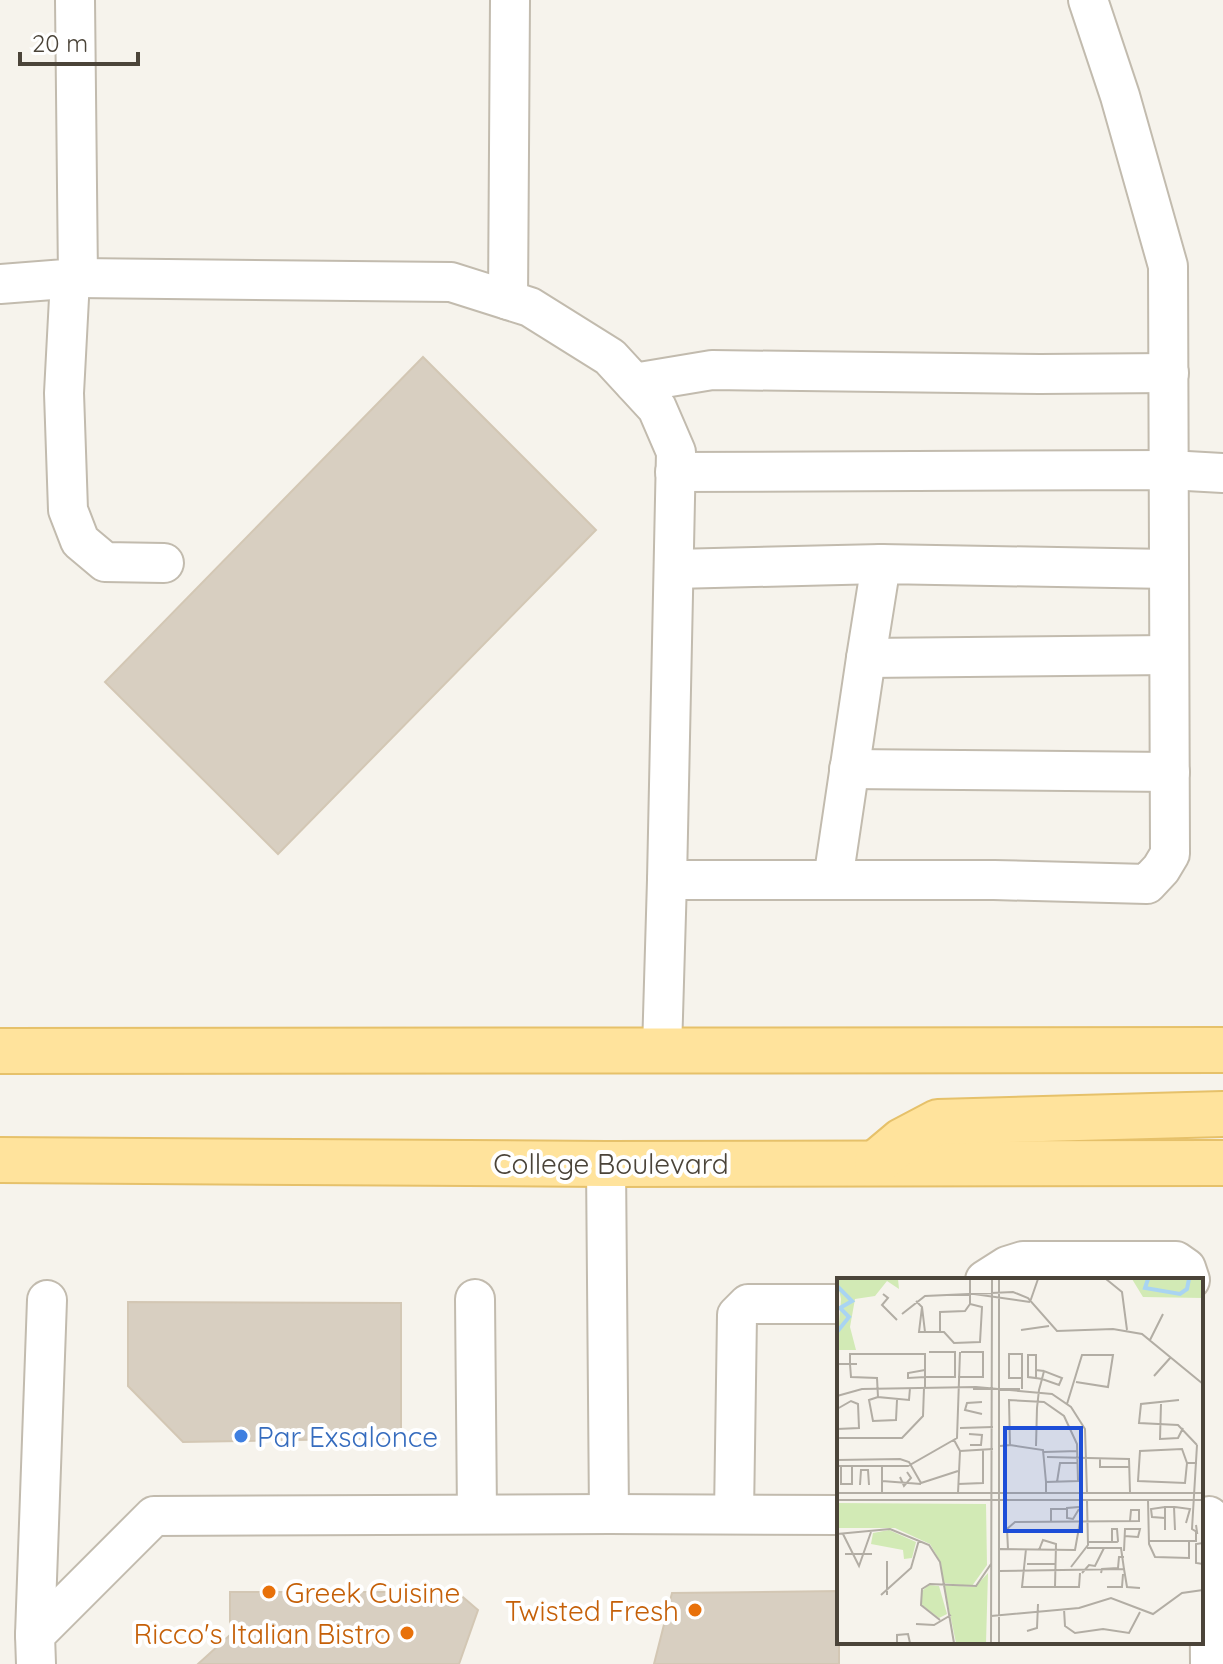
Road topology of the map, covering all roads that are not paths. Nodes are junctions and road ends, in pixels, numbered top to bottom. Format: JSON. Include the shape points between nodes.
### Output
{"nodes":[{"id":1,"x":75,"y":0,"type":"edge"},
{"id":2,"x":510,"y":0,"type":"edge"},
{"id":3,"x":1088,"y":0,"type":"edge"},
{"id":4,"x":74,"y":278,"type":"junction"},
{"id":5,"x":0,"y":284,"type":"edge"},
{"id":6,"x":508,"y":300,"type":"junction"},
{"id":7,"x":1169,"y":373,"type":"junction"},
{"id":8,"x":634,"y":383,"type":"junction"},
{"id":9,"x":1169,"y":470,"type":"junction"},
{"id":10,"x":675,"y":472,"type":"junction"},
{"id":11,"x":1223,"y":473,"type":"edge"},
{"id":12,"x":164,"y":563,"type":"dead end"},
{"id":13,"x":881,"y":564,"type":"junction"},
{"id":14,"x":674,"y":569,"type":"junction"},
{"id":15,"x":1169,"y":569,"type":"junction"},
{"id":16,"x":1169,"y":655,"type":"junction"},
{"id":17,"x":866,"y":658,"type":"junction"},
{"id":18,"x":849,"y":769,"type":"junction"},
{"id":19,"x":1170,"y":772,"type":"junction"},
{"id":20,"x":667,"y":880,"type":"junction"},
{"id":21,"x":833,"y":880,"type":"junction"},
{"id":22,"x":662,"y":1050,"type":"junction"},
{"id":23,"x":1223,"y":1050,"type":"edge"},
{"id":24,"x":0,"y":1051,"type":"edge"},
{"id":25,"x":1223,"y":1114,"type":"edge"},
{"id":26,"x":0,"y":1160,"type":"edge"},
{"id":27,"x":877,"y":1162,"type":"junction"},
{"id":28,"x":1223,"y":1163,"type":"edge"},
{"id":29,"x":606,"y":1164,"type":"junction"},
{"id":30,"x":988,"y":1278,"type":"edge"},
{"id":31,"x":1018,"y":1278,"type":"edge"},
{"id":32,"x":1190,"y":1278,"type":"edge"},
{"id":33,"x":475,"y":1299,"type":"dead end"},
{"id":34,"x":47,"y":1300,"type":"dead end"},
{"id":35,"x":837,"y":1304,"type":"edge"},
{"id":36,"x":477,"y":1514,"type":"junction"},
{"id":37,"x":609,"y":1514,"type":"junction"},
{"id":38,"x":734,"y":1514,"type":"junction"},
{"id":39,"x":837,"y":1515,"type":"edge"},
{"id":40,"x":1211,"y":1516,"type":"edge"},
{"id":41,"x":1207,"y":1647,"type":"edge"},
{"id":42,"x":36,"y":1649,"type":"edge"}],
"edges":[{"from":1,"to":4,"type":"lane"},
{"from":2,"to":6,"type":"lane"},
{"from":3,"to":7,"type":"lane","via":[[1168,266]]},
{"from":4,"to":5,"type":"lane"},
{"from":4,"to":6,"type":"lane","via":[[451,282]]},
{"from":4,"to":12,"type":"lane","via":[[64,393],[68,510],[80,541],[105,562]]},
{"from":6,"to":8,"type":"lane","via":[[530,307],[610,357]]},
{"from":7,"to":8,"type":"lane","via":[[712,370]]},
{"from":7,"to":9,"type":"lane"},
{"from":8,"to":10,"type":"lane","via":[[657,408],[676,452]]},
{"from":9,"to":10,"type":"lane"},
{"from":9,"to":11,"type":"lane"},
{"from":9,"to":15,"type":"lane"},
{"from":10,"to":14,"type":"lane"},
{"from":13,"to":14,"type":"lane"},
{"from":13,"to":15,"type":"lane"},
{"from":13,"to":17,"type":"lane"},
{"from":14,"to":20,"type":"lane"},
{"from":15,"to":16,"type":"lane"},
{"from":16,"to":17,"type":"lane"},
{"from":16,"to":19,"type":"lane"},
{"from":17,"to":18,"type":"lane"},
{"from":18,"to":19,"type":"lane"},
{"from":18,"to":21,"type":"lane"},
{"from":19,"to":21,"type":"lane","via":[[1170,854],[1147,884]]},
{"from":20,"to":21,"type":"lane"},
{"from":20,"to":22,"type":"lane"},
{"from":22,"to":23,"type":"main road"},
{"from":22,"to":24,"type":"main road"},
{"from":25,"to":27,"type":"main road","via":[[938,1122]]},
{"from":26,"to":29,"type":"main road","name":"College Boulevard"},
{"from":27,"to":28,"type":"main road","name":"College Boulevard"},
{"from":27,"to":29,"type":"main road","name":"College Boulevard"},
{"from":29,"to":37,"type":"lane"},
{"from":30,"to":32,"type":"lane","via":[[1023,1261],[1176,1261]]},
{"from":31,"to":32,"type":"lane"},
{"from":33,"to":36,"type":"lane"},
{"from":34,"to":42,"type":"lane"},
{"from":35,"to":38,"type":"lane","via":[[748,1304],[737,1315]]},
{"from":36,"to":37,"type":"lane"},
{"from":36,"to":42,"type":"lane","via":[[154,1516]]},
{"from":37,"to":38,"type":"lane"},
{"from":38,"to":39,"type":"lane"},
{"from":40,"to":41,"type":"lane"}]}
